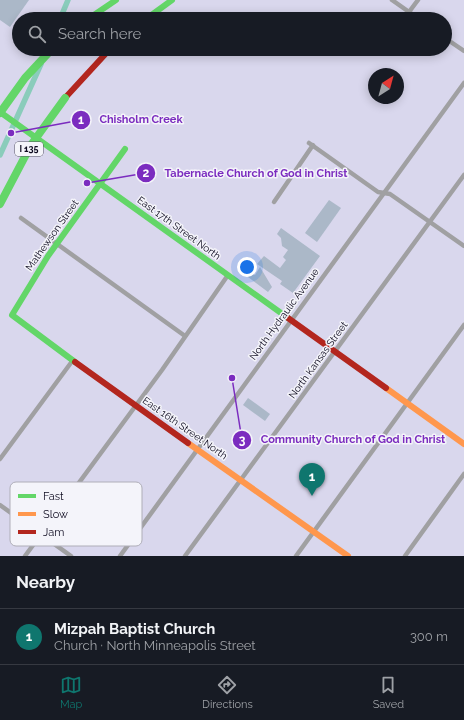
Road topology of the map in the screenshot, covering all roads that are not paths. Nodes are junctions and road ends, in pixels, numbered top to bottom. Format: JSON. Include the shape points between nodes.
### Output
{"nodes":[{"id":1,"x":116,"y":0,"type":"edge"},
{"id":2,"x":172,"y":0,"type":"edge"},
{"id":3,"x":392,"y":0,"type":"edge"},
{"id":4,"x":418,"y":0,"type":"edge"},
{"id":5,"x":98,"y":12,"type":"edge"},
{"id":6,"x":156,"y":12,"type":"edge"},
{"id":7,"x":409,"y":12,"type":"joint"},
{"id":8,"x":452,"y":43,"type":"edge"},
{"id":9,"x":464,"y":51,"type":"edge"},
{"id":10,"x":45,"y":56,"type":"edge"},
{"id":11,"x":104,"y":56,"type":"edge"},
{"id":12,"x":464,"y":83,"type":"edge"},
{"id":13,"x":0,"y":113,"type":"edge"},
{"id":14,"x":125,"y":149,"type":"dead end"},
{"id":15,"x":464,"y":175,"type":"edge"},
{"id":16,"x":101,"y":184,"type":"junction"},
{"id":17,"x":384,"y":193,"type":"junction"},
{"id":18,"x":274,"y":202,"type":"dead end"},
{"id":19,"x":0,"y":204,"type":"edge"},
{"id":20,"x":21,"y":218,"type":"dead end"},
{"id":21,"x":430,"y":222,"type":"junction"},
{"id":22,"x":57,"y":244,"type":"junction"},
{"id":23,"x":464,"y":246,"type":"edge"},
{"id":24,"x":228,"y":275,"type":"junction"},
{"id":25,"x":12,"y":315,"type":"joint"},
{"id":26,"x":291,"y":320,"type":"junction"},
{"id":27,"x":464,"y":325,"type":"edge"},
{"id":28,"x":185,"y":336,"type":"junction"},
{"id":29,"x":335,"y":352,"type":"junction"},
{"id":30,"x":73,"y":360,"type":"junction"},
{"id":31,"x":407,"y":402,"type":"junction"},
{"id":32,"x":135,"y":406,"type":"junction"},
{"id":33,"x":464,"y":444,"type":"edge"},
{"id":34,"x":198,"y":449,"type":"junction"},
{"id":35,"x":0,"y":459,"type":"edge"},
{"id":36,"x":464,"y":474,"type":"edge"},
{"id":37,"x":241,"y":480,"type":"junction"},
{"id":38,"x":79,"y":482,"type":"edge"},
{"id":39,"x":0,"y":505,"type":"edge"},
{"id":40,"x":10,"y":512,"type":"edge"},
{"id":41,"x":142,"y":526,"type":"edge"},
{"id":42,"x":314,"y":532,"type":"junction"},
{"id":43,"x":32,"y":546,"type":"edge"},
{"id":44,"x":57,"y":546,"type":"edge"},
{"id":45,"x":127,"y":546,"type":"edge"},
{"id":46,"x":25,"y":556,"type":"edge"},
{"id":47,"x":71,"y":556,"type":"edge"},
{"id":48,"x":120,"y":556,"type":"edge"},
{"id":49,"x":185,"y":556,"type":"edge"},
{"id":50,"x":296,"y":556,"type":"edge"},
{"id":51,"x":348,"y":556,"type":"edge"},
{"id":52,"x":405,"y":556,"type":"edge"}],
"edges":[{"from":1,"to":5,"type":"main road"},
{"from":2,"to":6,"type":"main road"},
{"from":3,"to":7,"type":"street"},
{"from":4,"to":7,"type":"street"},
{"from":8,"to":9,"type":"street"},
{"from":10,"to":13,"type":"main road","bridge":true,"via":[[25,78]]},
{"from":11,"to":19,"type":"main road","number":"I 135","bridge":true,"via":[[65,98],[31,145]]},
{"from":12,"to":17,"type":"street","name":"North Hydraulic Avenue"},
{"from":13,"to":16,"type":"main road","name":"East 17th Street North"},
{"from":14,"to":16,"type":"main road","name":"Mathewson Street"},
{"from":15,"to":21,"type":"street","name":"North Kansas Street"},
{"from":16,"to":22,"type":"main road","name":"Mathewson Street"},
{"from":16,"to":24,"type":"main road","name":"East 17th Street North"},
{"from":17,"to":18,"type":"street","via":[[378,192],[311,144]]},
{"from":17,"to":21,"type":"street","via":[[390,194]]},
{"from":17,"to":26,"type":"street","name":"North Hydraulic Avenue"},
{"from":20,"to":22,"type":"street"},
{"from":21,"to":23,"type":"street"},
{"from":21,"to":29,"type":"street","name":"North Kansas Street"},
{"from":22,"to":25,"type":"main road","name":"Mathewson Street"},
{"from":22,"to":28,"type":"street"},
{"from":24,"to":26,"type":"main road","name":"East 17th Street North"},
{"from":24,"to":28,"type":"street"},
{"from":25,"to":30,"type":"main road","name":"East 16th Street North"},
{"from":26,"to":29,"type":"main road","name":"East 17th Street North"},
{"from":26,"to":34,"type":"street","name":"North Hydraulic Avenue"},
{"from":27,"to":31,"type":"street"},
{"from":28,"to":32,"type":"street"},
{"from":29,"to":31,"type":"main road","name":"East 17th Street North"},
{"from":29,"to":37,"type":"street","name":"North Kansas Street"},
{"from":30,"to":32,"type":"main road","name":"East 16th Street North"},
{"from":30,"to":35,"type":"street"},
{"from":31,"to":33,"type":"main road","name":"East 17th Street North"},
{"from":31,"to":42,"type":"street"},
{"from":32,"to":34,"type":"main road","name":"East 16th Street North"},
{"from":32,"to":38,"type":"street"},
{"from":34,"to":37,"type":"main road","name":"East 16th Street North"},
{"from":34,"to":41,"type":"street","name":"North Hydraulic Avenue"},
{"from":36,"to":52,"type":"street"},
{"from":37,"to":42,"type":"main road","name":"East 16th Street North"},
{"from":37,"to":49,"type":"street","name":"North Kansas Street"},
{"from":39,"to":40,"type":"street"},
{"from":42,"to":50,"type":"street"},
{"from":42,"to":51,"type":"main road","name":"East 16th Street North"},
{"from":43,"to":46,"type":"street"},
{"from":44,"to":47,"type":"street"},
{"from":45,"to":48,"type":"street","name":"North Hydraulic Avenue"}]}
